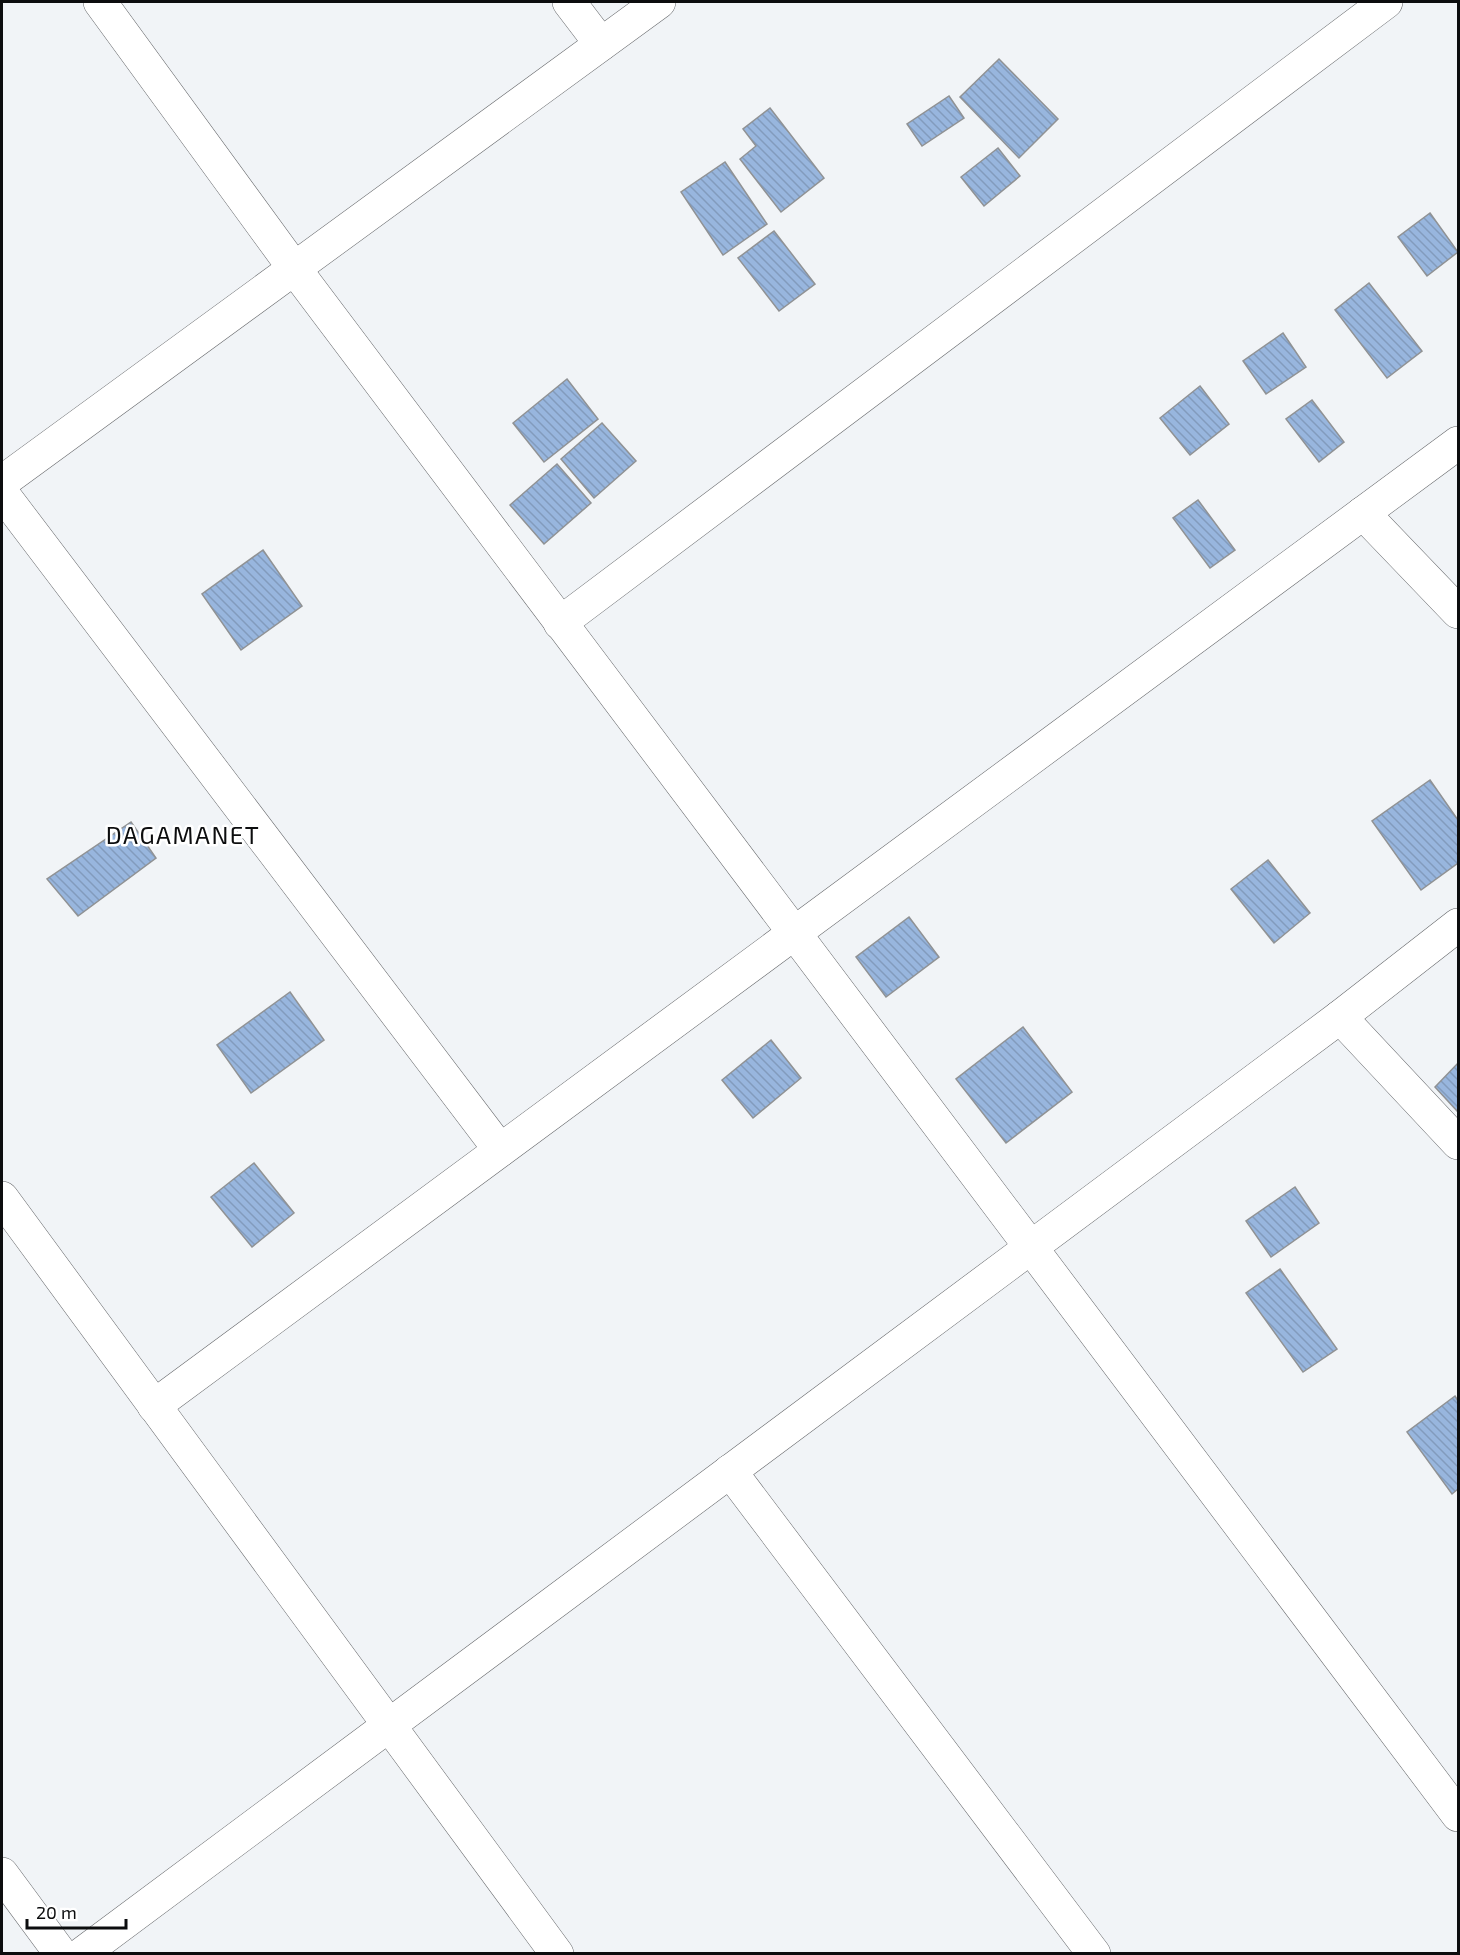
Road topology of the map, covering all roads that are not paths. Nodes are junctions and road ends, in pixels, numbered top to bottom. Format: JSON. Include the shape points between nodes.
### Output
{"nodes":[{"id":1,"x":100,"y":2,"type":"edge"},
{"id":2,"x":568,"y":2,"type":"edge"},
{"id":3,"x":659,"y":2,"type":"edge"},
{"id":4,"x":1386,"y":2,"type":"edge"},
{"id":5,"x":601,"y":44,"type":"junction"},
{"id":6,"x":294,"y":268,"type":"junction"},
{"id":7,"x":1458,"y":443,"type":"edge"},
{"id":8,"x":2,"y":482,"type":"edge"},
{"id":9,"x":2,"y":493,"type":"edge"},
{"id":10,"x":1363,"y":513,"type":"junction"},
{"id":11,"x":1458,"y":612,"type":"edge"},
{"id":12,"x":560,"y":623,"type":"junction"},
{"id":13,"x":1458,"y":925,"type":"edge"},
{"id":14,"x":793,"y":933,"type":"junction"},
{"id":15,"x":1340,"y":1017,"type":"junction"},
{"id":16,"x":1458,"y":1143,"type":"edge"},
{"id":17,"x":500,"y":1150,"type":"junction"},
{"id":18,"x":2,"y":1198,"type":"edge"},
{"id":19,"x":1030,"y":1247,"type":"junction"},
{"id":20,"x":154,"y":1406,"type":"junction"},
{"id":21,"x":730,"y":1471,"type":"junction"},
{"id":22,"x":389,"y":1725,"type":"junction"},
{"id":23,"x":1458,"y":1815,"type":"edge"},
{"id":24,"x":2,"y":1874,"type":"edge"},
{"id":25,"x":61,"y":1953,"type":"edge"},
{"id":26,"x":82,"y":1953,"type":"edge"},
{"id":27,"x":557,"y":1953,"type":"edge"},
{"id":28,"x":1094,"y":1953,"type":"edge"}],
"edges":[{"from":1,"to":6,"type":"street"},
{"from":2,"to":5,"type":"street"},
{"from":3,"to":5,"type":"street"},
{"from":4,"to":12,"type":"street"},
{"from":5,"to":6,"type":"street"},
{"from":6,"to":8,"type":"street"},
{"from":6,"to":12,"type":"street"},
{"from":7,"to":10,"type":"street"},
{"from":9,"to":17,"type":"street"},
{"from":10,"to":11,"type":"street"},
{"from":10,"to":14,"type":"street"},
{"from":12,"to":14,"type":"street"},
{"from":13,"to":15,"type":"street"},
{"from":14,"to":17,"type":"street"},
{"from":14,"to":19,"type":"street"},
{"from":15,"to":16,"type":"street"},
{"from":15,"to":19,"type":"street"},
{"from":17,"to":20,"type":"street"},
{"from":18,"to":20,"type":"street"},
{"from":19,"to":21,"type":"street"},
{"from":19,"to":23,"type":"street"},
{"from":20,"to":22,"type":"street"},
{"from":21,"to":22,"type":"street"},
{"from":21,"to":28,"type":"street"},
{"from":22,"to":26,"type":"street"},
{"from":22,"to":27,"type":"street"},
{"from":24,"to":25,"type":"street"}]}
